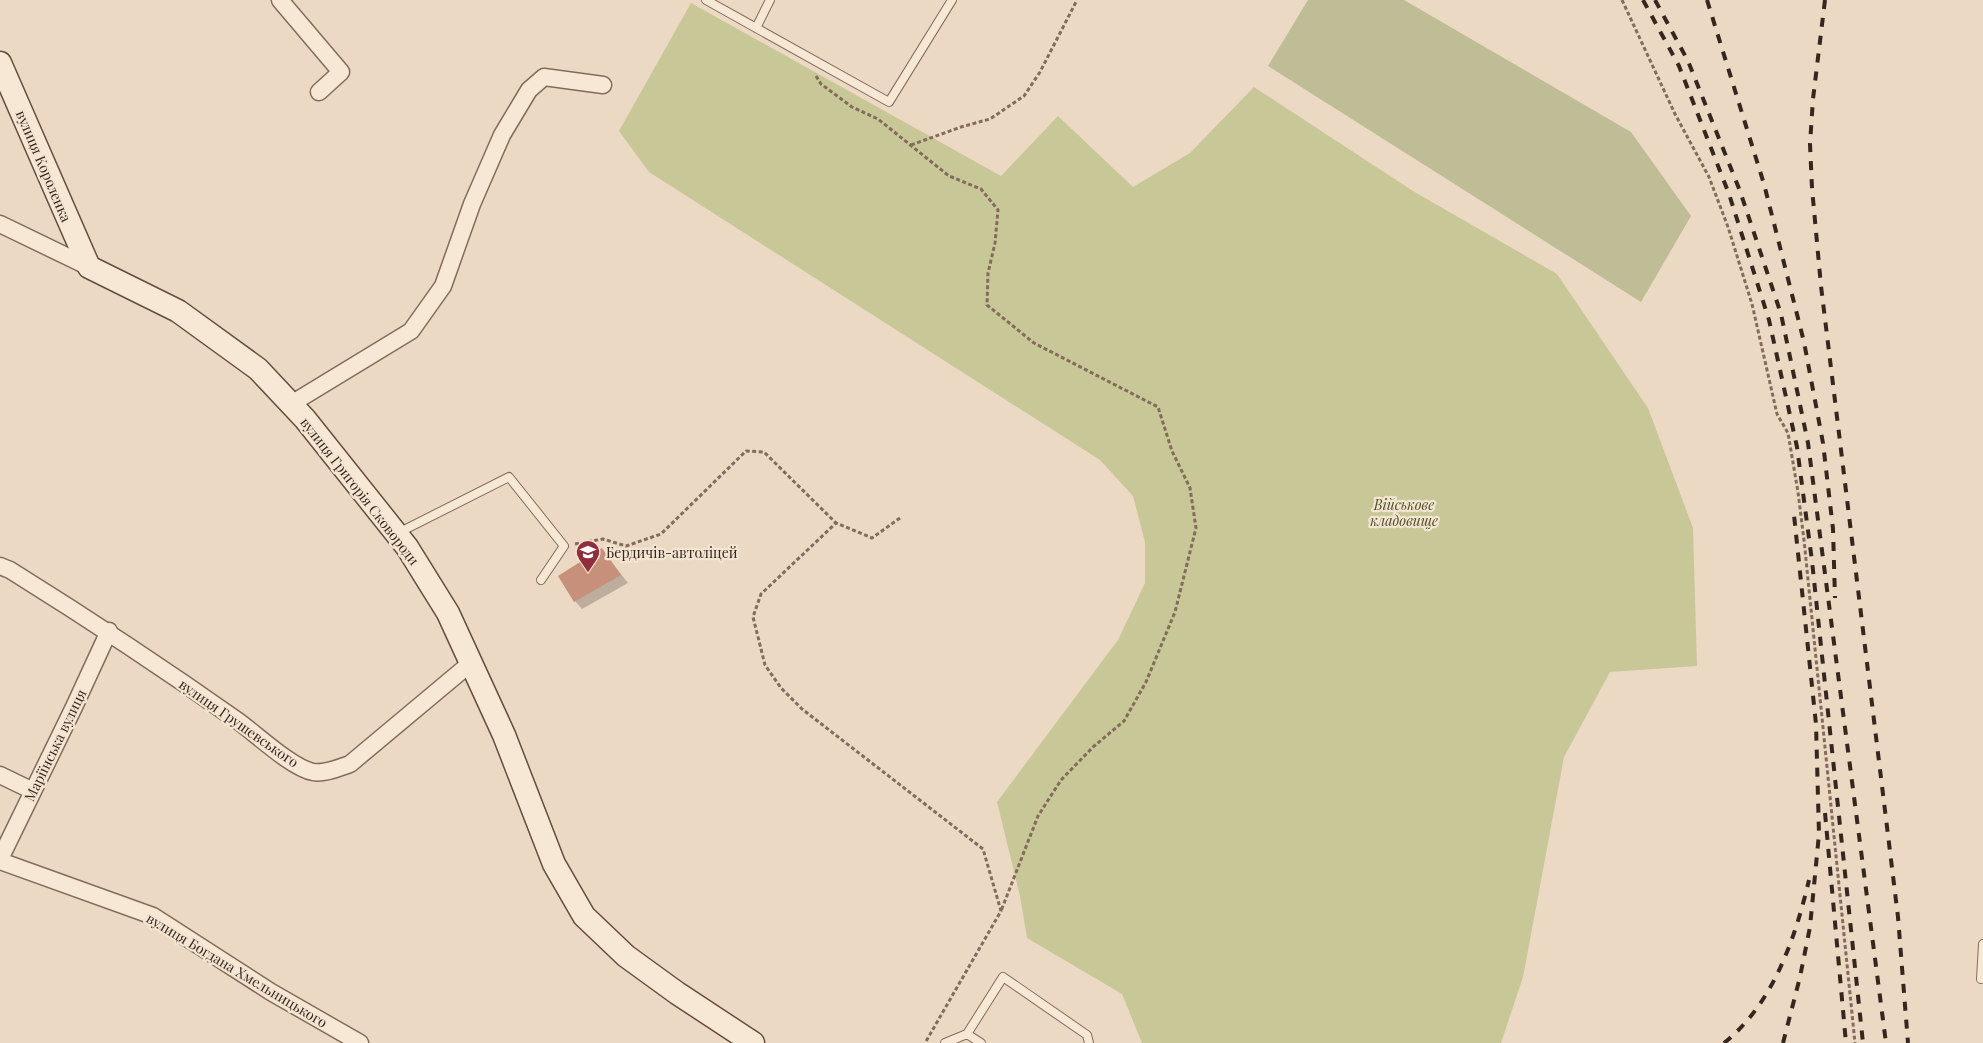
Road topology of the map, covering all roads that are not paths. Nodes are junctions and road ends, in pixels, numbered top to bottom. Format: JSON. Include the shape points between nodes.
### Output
{"nodes":[{"id":1,"x":280,"y":0,"type":"edge"},
{"id":2,"x":706,"y":0,"type":"edge"},
{"id":3,"x":770,"y":0,"type":"edge"},
{"id":4,"x":952,"y":0,"type":"edge"},
{"id":5,"x":756,"y":28,"type":"junction"},
{"id":6,"x":0,"y":63,"type":"edge"},
{"id":7,"x":603,"y":85,"type":"dead end"},
{"id":8,"x":319,"y":92,"type":"dead end"},
{"id":9,"x":0,"y":224,"type":"edge"},
{"id":10,"x":89,"y":267,"type":"junction"},
{"id":11,"x":291,"y":404,"type":"junction"},
{"id":12,"x":396,"y":534,"type":"junction"},
{"id":13,"x":0,"y":566,"type":"edge"},
{"id":14,"x":541,"y":580,"type":"dead end"},
{"id":15,"x":109,"y":632,"type":"junction"},
{"id":16,"x":472,"y":662,"type":"junction"},
{"id":17,"x":0,"y":775,"type":"edge"},
{"id":18,"x":33,"y":791,"type":"junction"},
{"id":19,"x":0,"y":860,"type":"edge"},
{"id":20,"x":1983,"y":944,"type":"edge"},
{"id":21,"x":1981,"y":979,"type":"dead end"},
{"id":22,"x":967,"y":1034,"type":"junction"},
{"id":23,"x":360,"y":1043,"type":"edge"},
{"id":24,"x":753,"y":1043,"type":"edge"},
{"id":25,"x":945,"y":1043,"type":"edge"},
{"id":26,"x":982,"y":1043,"type":"edge"},
{"id":27,"x":1089,"y":1043,"type":"edge"}],
"edges":[{"from":1,"to":8,"type":"street","via":[[341,72]]},
{"from":2,"to":5,"type":"lane"},
{"from":3,"to":5,"type":"lane"},
{"from":4,"to":5,"type":"lane","via":[[890,102]]},
{"from":6,"to":10,"type":"main road","name":"вулиця Короленка"},
{"from":7,"to":11,"type":"street","via":[[544,77],[529,90],[502,135],[472,204],[443,286],[411,331]]},
{"from":9,"to":10,"type":"street","name":"вулиця Григорія Сковороди"},
{"from":10,"to":11,"type":"main road","name":"вулиця Григорія Сковороди","via":[[178,311],[258,369]]},
{"from":11,"to":12,"type":"main road","name":"вулиця Григорія Сковороди"},
{"from":12,"to":14,"type":"lane","via":[[509,477],[564,546]]},
{"from":12,"to":16,"type":"main road","name":"вулиця Григорія Сковороди","via":[[448,613]]},
{"from":13,"to":15,"type":"street","name":"вулиця Грушевського"},
{"from":15,"to":16,"type":"street","name":"вулиця Грушевського","via":[[239,722],[286,759],[312,772],[350,764]]},
{"from":15,"to":18,"type":"street","name":"Маріїнська вулиця"},
{"from":16,"to":24,"type":"main road","name":"вулиця Григорія Сковороди","via":[[554,864],[584,916],[626,956]]},
{"from":17,"to":18,"type":"street"},
{"from":18,"to":19,"type":"street","name":"Маріїнська вулиця"},
{"from":19,"to":23,"type":"street","name":"вулиця Богдана Хмельницького","via":[[153,916],[271,992]]},
{"from":20,"to":21,"type":"lane"},
{"from":22,"to":25,"type":"lane"},
{"from":22,"to":26,"type":"lane"},
{"from":22,"to":27,"type":"lane","via":[[1003,977],[1087,1035]]}]}
